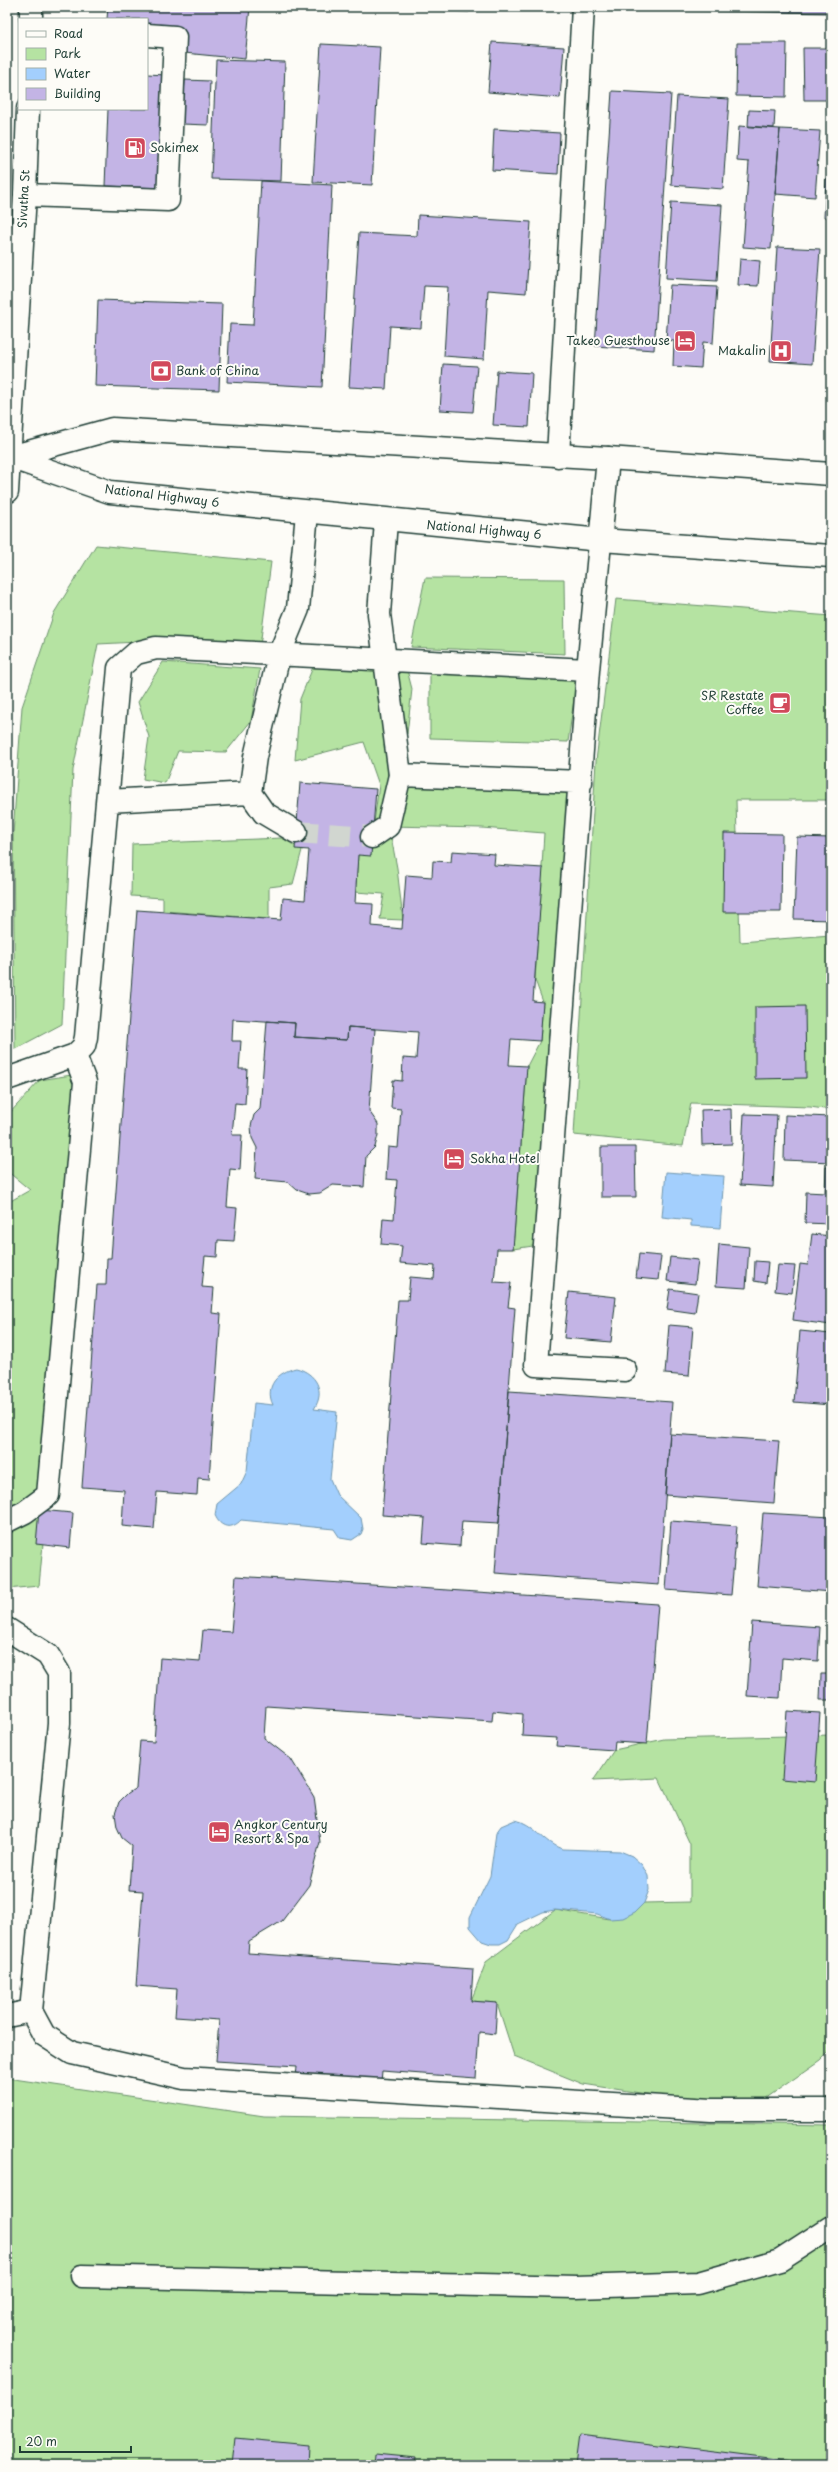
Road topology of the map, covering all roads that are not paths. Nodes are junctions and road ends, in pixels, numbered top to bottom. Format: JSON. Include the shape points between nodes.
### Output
{"nodes":[{"id":1,"x":31,"y":7,"type":"edge"},
{"id":2,"x":583,"y":7,"type":"edge"},
{"id":3,"x":31,"y":18,"type":"edge"},
{"id":4,"x":148,"y":35,"type":"edge"},
{"id":5,"x":28,"y":110,"type":"edge"},
{"id":6,"x":25,"y":195,"type":"junction"},
{"id":7,"x":558,"y":456,"type":"junction"},
{"id":8,"x":8,"y":457,"type":"edge"},
{"id":9,"x":608,"y":458,"type":"junction"},
{"id":10,"x":831,"y":474,"type":"edge"},
{"id":11,"x":7,"y":492,"type":"edge"},
{"id":12,"x":307,"y":513,"type":"junction"},
{"id":13,"x":386,"y":521,"type":"junction"},
{"id":14,"x":601,"y":540,"type":"junction"},
{"id":15,"x":831,"y":556,"type":"edge"},
{"id":16,"x":279,"y":655,"type":"junction"},
{"id":17,"x":384,"y":660,"type":"junction"},
{"id":18,"x":588,"y":670,"type":"junction"},
{"id":19,"x":400,"y":775,"type":"junction"},
{"id":20,"x":581,"y":782,"type":"junction"},
{"id":21,"x":250,"y":793,"type":"junction"},
{"id":22,"x":108,"y":801,"type":"junction"},
{"id":23,"x":296,"y":832,"type":"tunnel mouth"},
{"id":24,"x":372,"y":837,"type":"tunnel mouth"},
{"id":25,"x":75,"y":1055,"type":"junction"},
{"id":26,"x":7,"y":1079,"type":"edge"},
{"id":27,"x":625,"y":1370,"type":"dead end"},
{"id":28,"x":7,"y":1521,"type":"edge"},
{"id":29,"x":7,"y":1629,"type":"edge"},
{"id":30,"x":30,"y":2011,"type":"junction"},
{"id":31,"x":7,"y":2016,"type":"edge"},
{"id":32,"x":831,"y":2110,"type":"edge"},
{"id":33,"x":831,"y":2227,"type":"edge"},
{"id":34,"x":82,"y":2276,"type":"dead end"}],
"edges":[{"from":1,"to":3,"type":"main road"},
{"from":2,"to":7,"type":"main road"},
{"from":4,"to":6,"type":"main road","via":[[175,37],[168,200]]},
{"from":5,"to":6,"type":"main road","name":"Sivutha St"},
{"from":6,"to":8,"type":"main road","name":"Sivutha St"},
{"from":7,"to":8,"type":"main road","via":[[112,429]]},
{"from":7,"to":9,"type":"main road"},
{"from":8,"to":11,"type":"main road","name":"Sivutha St"},
{"from":8,"to":12,"type":"main road","name":"National Highway 6","via":[[110,492]]},
{"from":9,"to":10,"type":"main road"},
{"from":9,"to":14,"type":"main road"},
{"from":12,"to":13,"type":"main road","name":"National Highway 6"},
{"from":12,"to":16,"type":"main road","via":[[298,609]]},
{"from":13,"to":14,"type":"main road","name":"National Highway 6"},
{"from":13,"to":17,"type":"main road","via":[[379,614]]},
{"from":14,"to":15,"type":"main road","name":"National Highway 6"},
{"from":14,"to":18,"type":"main road"},
{"from":16,"to":17,"type":"main road"},
{"from":16,"to":21,"type":"main road","via":[[255,757]]},
{"from":16,"to":22,"type":"main road","via":[[156,648],[136,654],[120,668]]},
{"from":17,"to":18,"type":"main road"},
{"from":17,"to":19,"type":"main road"},
{"from":18,"to":20,"type":"main road"},
{"from":19,"to":20,"type":"main road"},
{"from":19,"to":24,"type":"main road","via":[[388,826]]},
{"from":20,"to":27,"type":"main road","via":[[536,1365]]},
{"from":21,"to":22,"type":"main road"},
{"from":21,"to":23,"type":"main road","via":[[264,812]]},
{"from":22,"to":25,"type":"main road","via":[[86,1037],[84,1046]]},
{"from":25,"to":26,"type":"main road"},
{"from":25,"to":28,"type":"main road","via":[[85,1082],[48,1495],[25,1512]]},
{"from":29,"to":30,"type":"main road","via":[[48,1655],[59,1674],[59,1722]]},
{"from":30,"to":31,"type":"main road"},
{"from":30,"to":32,"type":"main road","via":[[44,2035],[72,2053],[184,2078],[711,2110]]},
{"from":33,"to":34,"type":"main road","via":[[780,2260],[698,2283],[576,2287]]}]}
